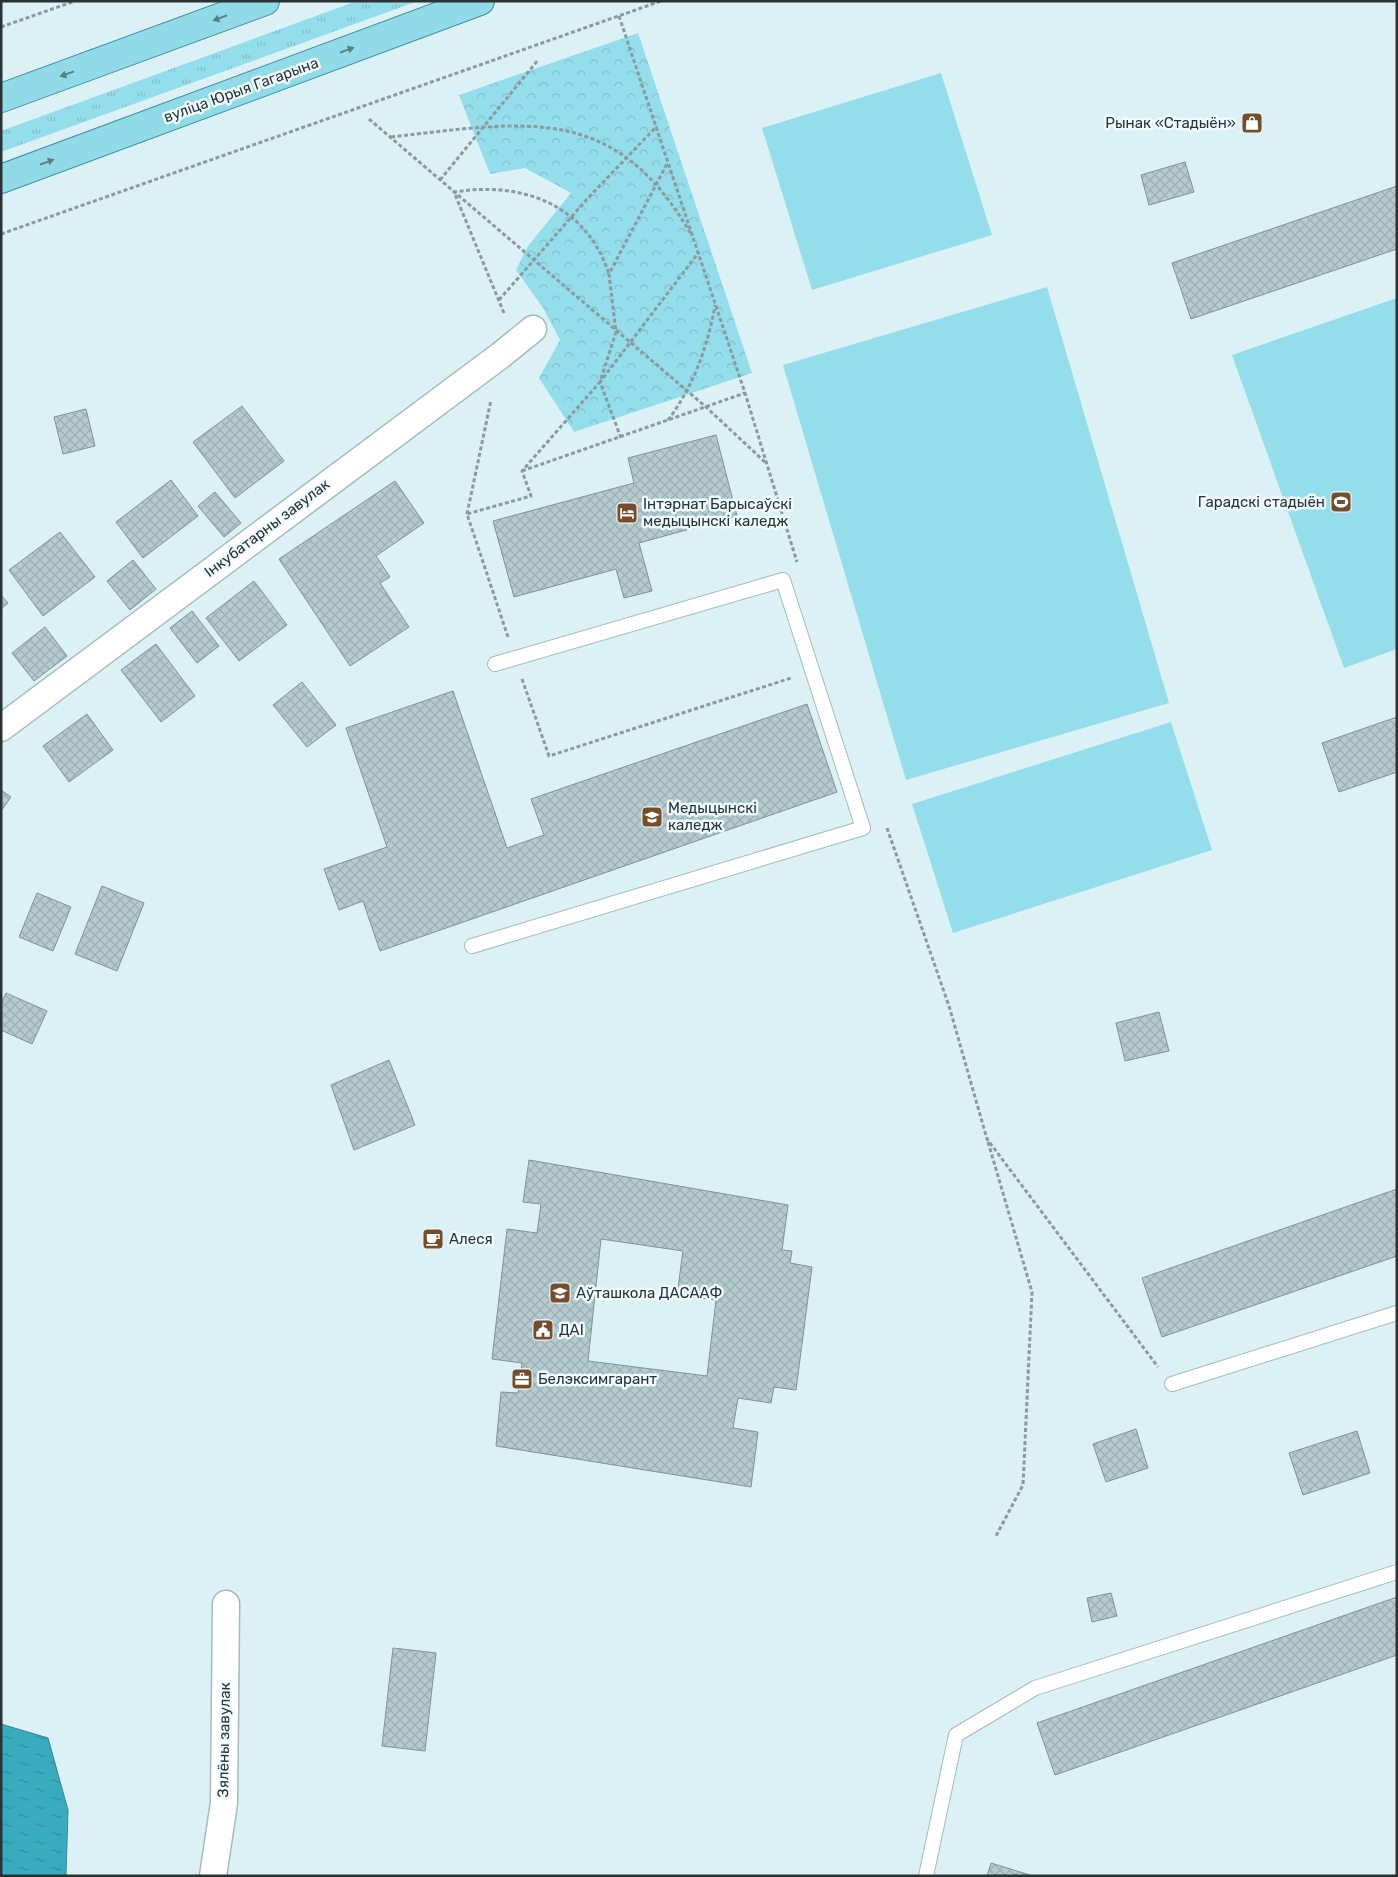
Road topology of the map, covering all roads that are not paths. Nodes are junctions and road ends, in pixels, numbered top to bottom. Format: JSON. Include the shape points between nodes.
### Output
{"nodes":[{"id":1,"x":266,"y":1,"type":"edge"},
{"id":2,"x":480,"y":1,"type":"edge"},
{"id":3,"x":1,"y":98,"type":"edge"},
{"id":4,"x":1,"y":179,"type":"edge"},
{"id":5,"x":516,"y":343,"type":"road end"},
{"id":6,"x":495,"y":664,"type":"dead end"},
{"id":7,"x":1,"y":728,"type":"edge"},
{"id":8,"x":472,"y":946,"type":"dead end"},
{"id":9,"x":1397,"y":1313,"type":"edge"},
{"id":10,"x":1172,"y":1384,"type":"road end"},
{"id":11,"x":1397,"y":1572,"type":"edge"},
{"id":12,"x":226,"y":1604,"type":"dead end"},
{"id":13,"x":213,"y":1876,"type":"edge"},
{"id":14,"x":926,"y":1876,"type":"edge"}],
"edges":[{"from":1,"to":3,"type":"main road","one_way":true},
{"from":4,"to":2,"type":"main road","name":"вуліца Юрыя Гагарына","one_way":true},
{"from":5,"to":7,"type":"street","name":"Інкубатарны завулак"},
{"from":6,"to":8,"type":"lane","via":[[783,580],[863,828]]},
{"from":9,"to":10,"type":"lane"},
{"from":11,"to":14,"type":"lane","via":[[1035,1688],[956,1735]]},
{"from":12,"to":13,"type":"street","name":"Зялёны завулак","via":[[224,1803]]}]}
